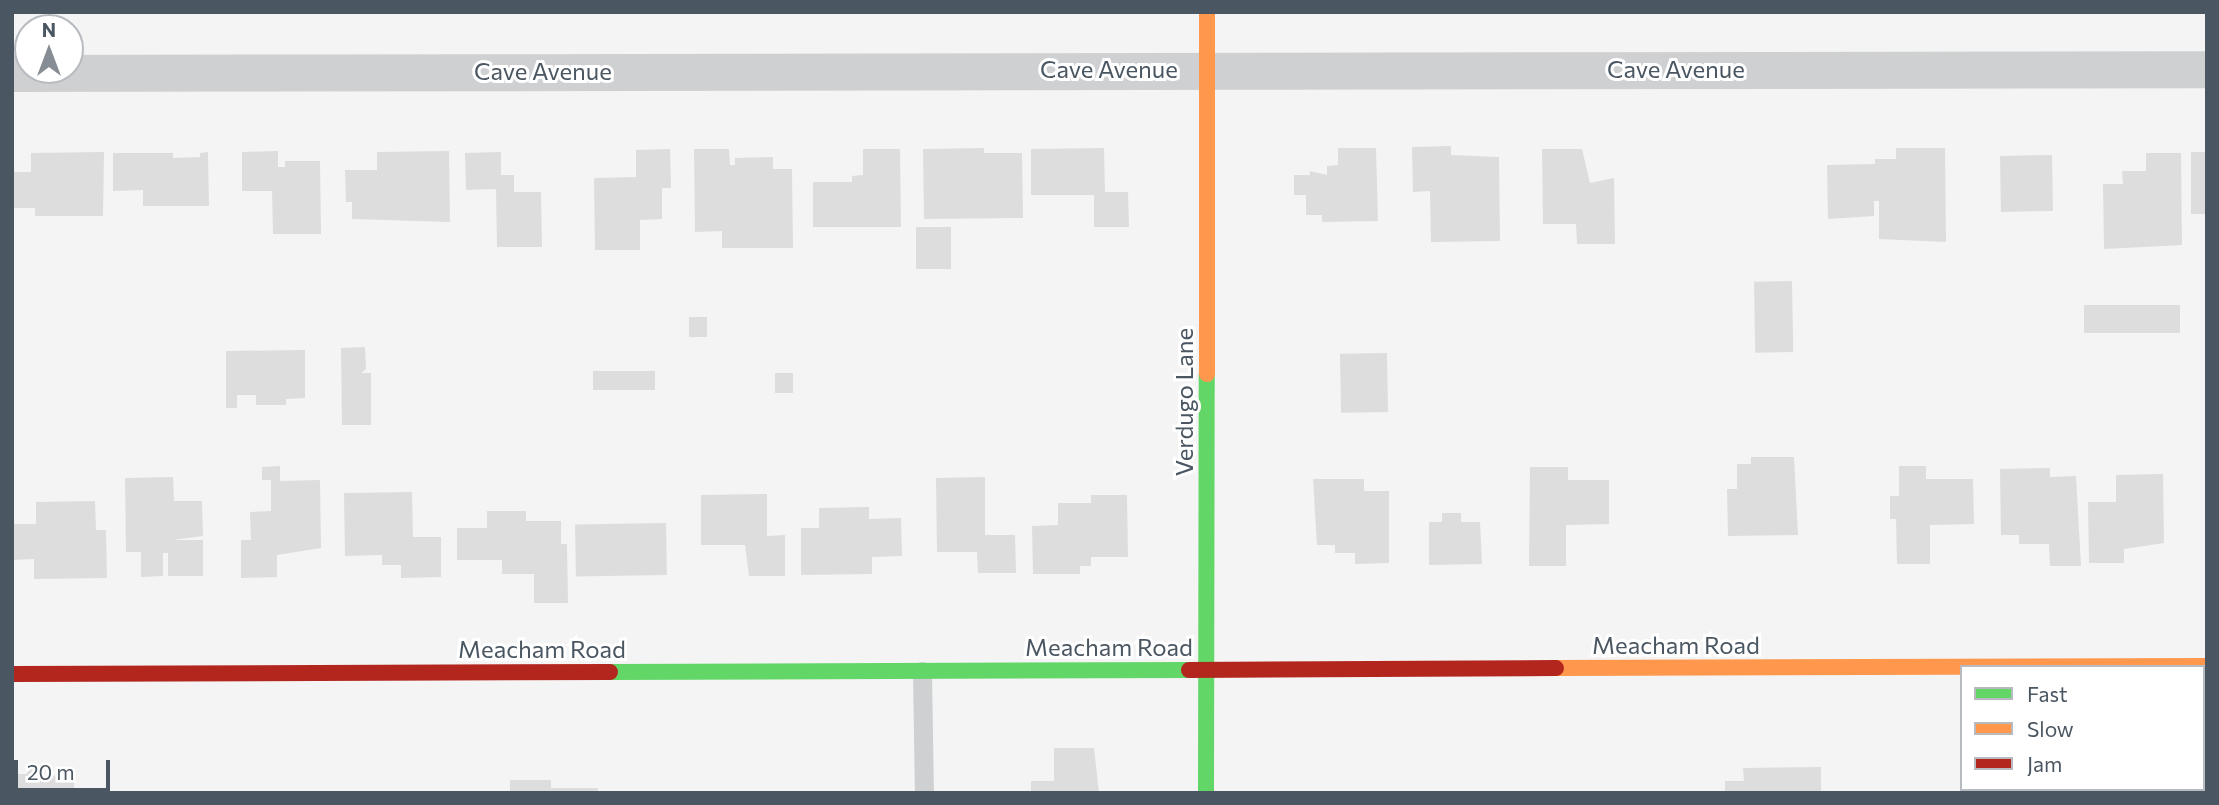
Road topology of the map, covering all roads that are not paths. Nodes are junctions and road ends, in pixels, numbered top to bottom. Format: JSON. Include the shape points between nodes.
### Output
{"nodes":[{"id":1,"x":1207,"y":12,"type":"edge"},
{"id":2,"x":1206,"y":68,"type":"junction"},
{"id":3,"x":2207,"y":69,"type":"edge"},
{"id":4,"x":12,"y":73,"type":"edge"},
{"id":5,"x":1960,"y":667,"type":"edge"},
{"id":6,"x":1206,"y":670,"type":"junction"},
{"id":7,"x":922,"y":671,"type":"junction"},
{"id":8,"x":12,"y":674,"type":"edge"},
{"id":9,"x":924,"y":793,"type":"edge"},
{"id":10,"x":1206,"y":793,"type":"edge"}],
"edges":[{"from":1,"to":2,"type":"street","name":"Verdugo Lane"},
{"from":2,"to":3,"type":"street","name":"Cave Avenue"},
{"from":2,"to":4,"type":"street","name":"Cave Avenue"},
{"from":2,"to":6,"type":"street","name":"Verdugo Lane"},
{"from":5,"to":6,"type":"street","name":"Meacham Road"},
{"from":6,"to":7,"type":"street","name":"Meacham Road"},
{"from":6,"to":10,"type":"street","name":"Verdugo Lane"},
{"from":7,"to":8,"type":"street","name":"Meacham Road"},
{"from":7,"to":9,"type":"lane"}]}
